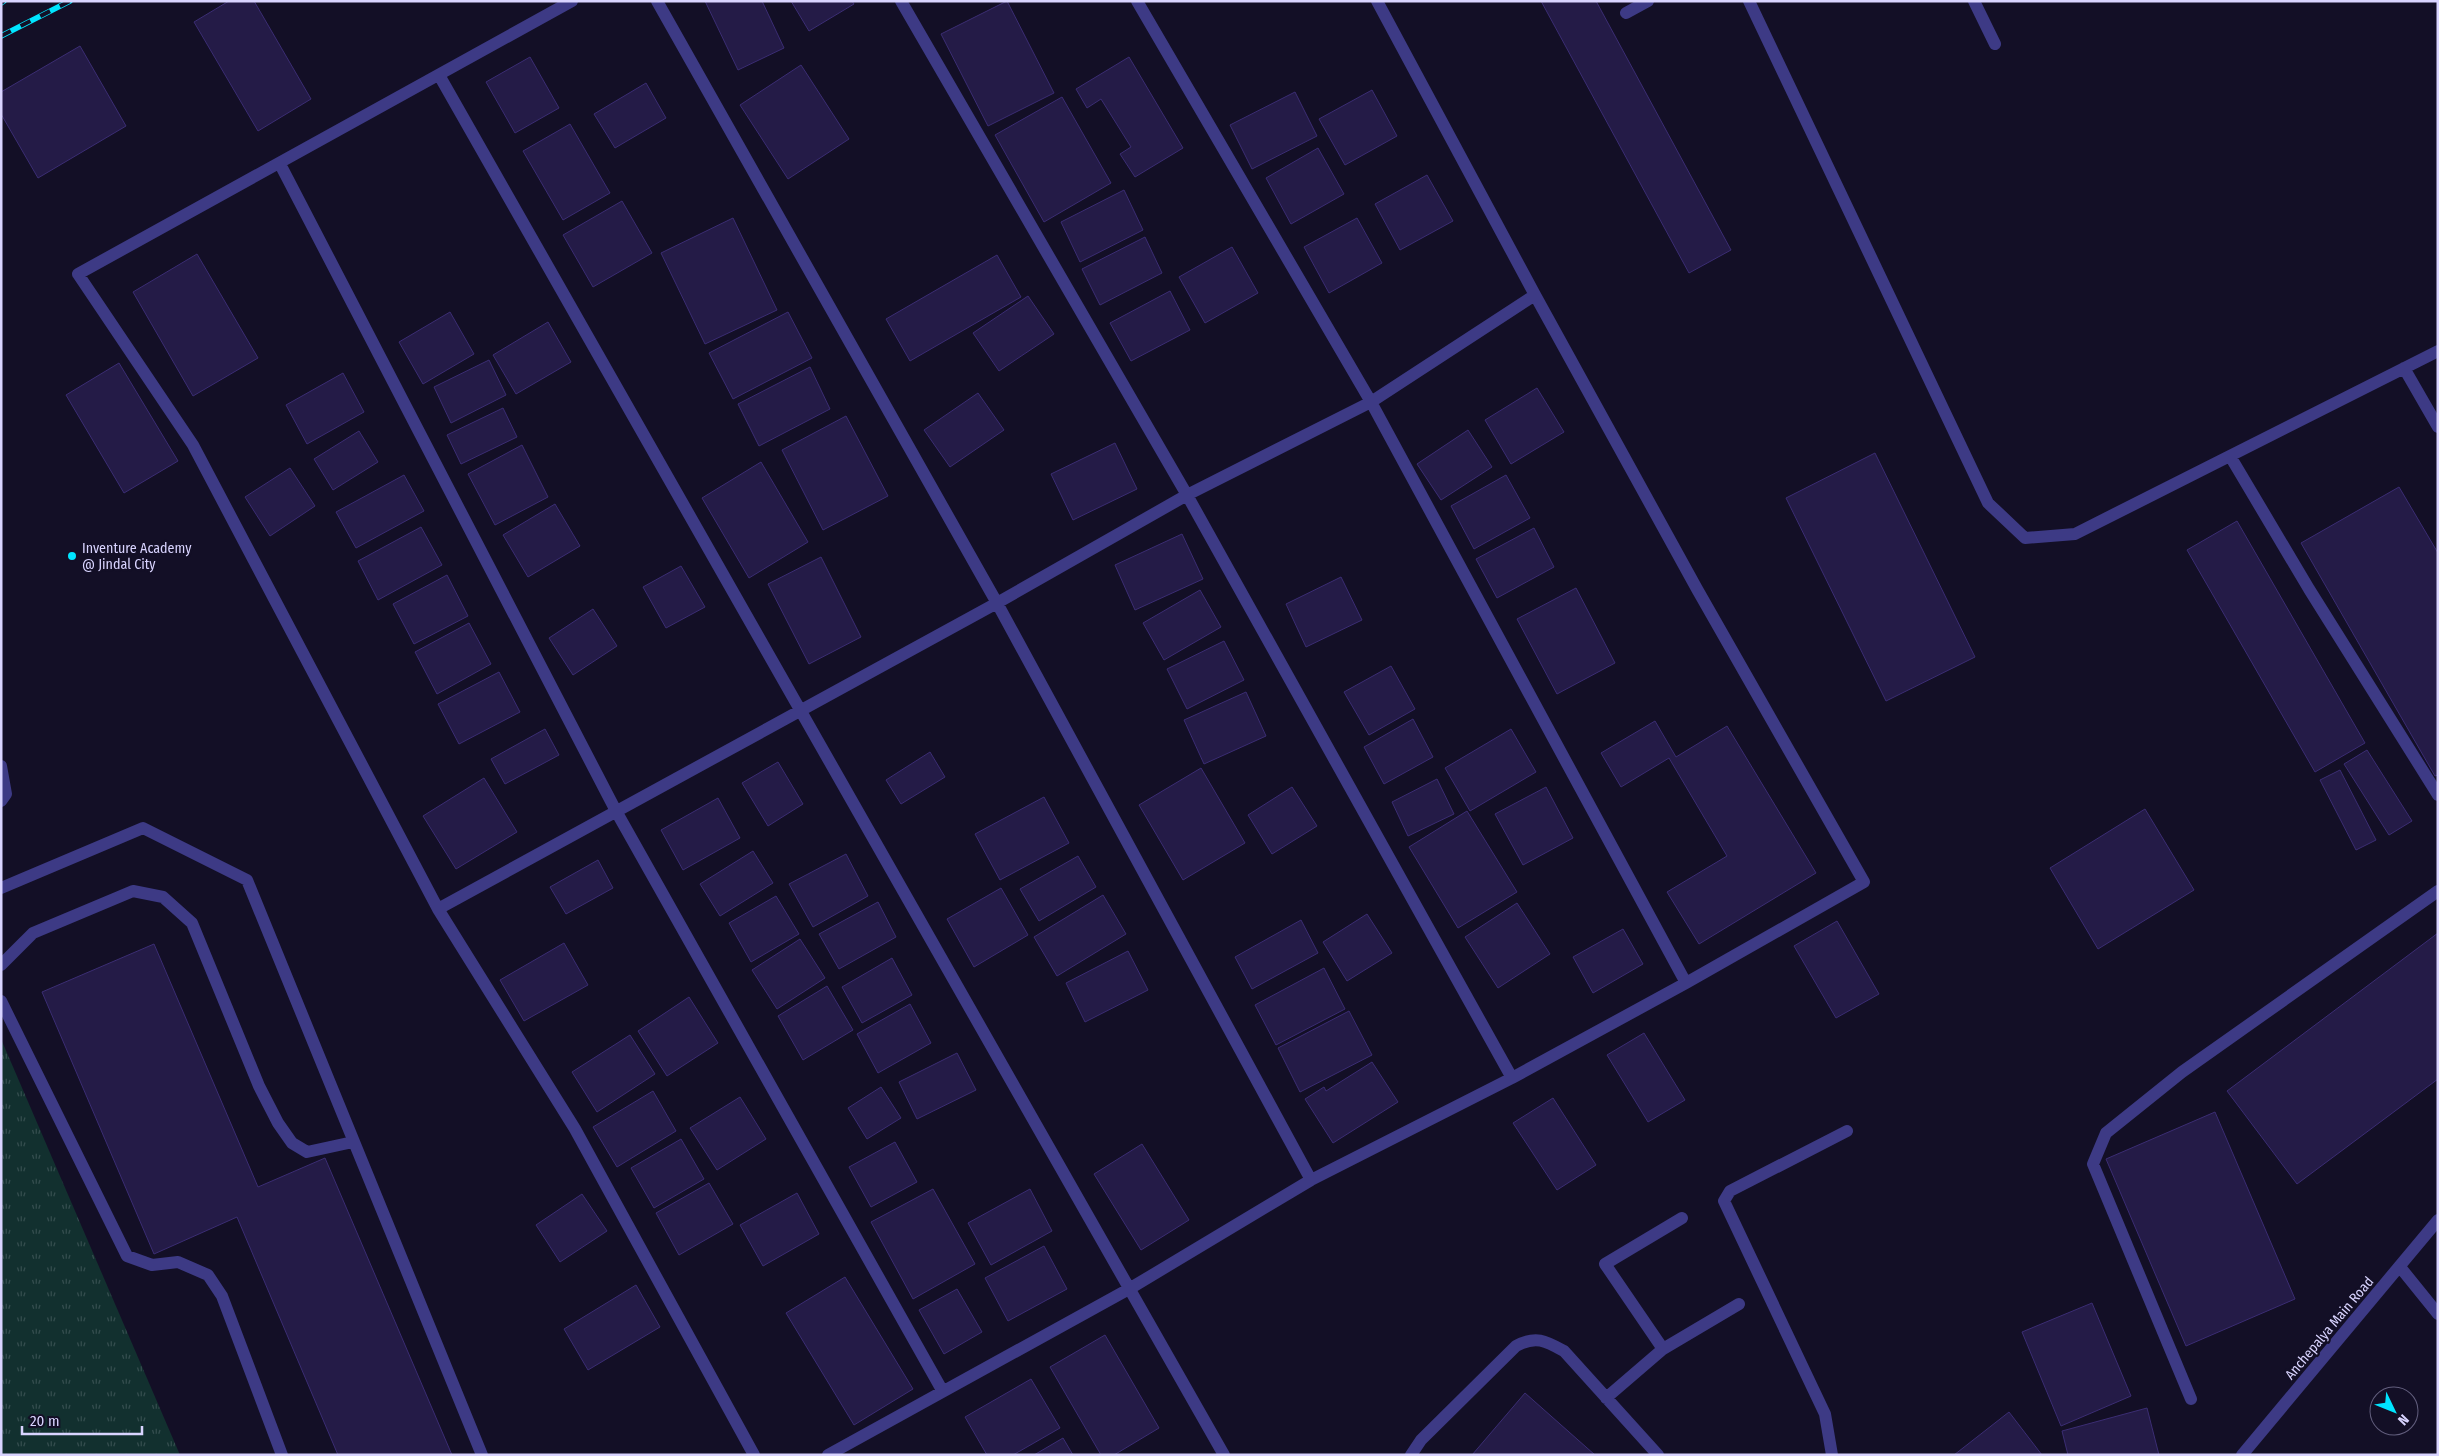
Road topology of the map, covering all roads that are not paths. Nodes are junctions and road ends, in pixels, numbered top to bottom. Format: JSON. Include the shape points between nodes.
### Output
{"nodes":[{"id":1,"x":572,"y":1,"type":"edge"},
{"id":2,"x":657,"y":1,"type":"edge"},
{"id":3,"x":901,"y":1,"type":"edge"},
{"id":4,"x":1137,"y":1,"type":"edge"},
{"id":5,"x":1377,"y":1,"type":"edge"},
{"id":6,"x":1648,"y":1,"type":"edge"},
{"id":7,"x":1749,"y":1,"type":"edge"},
{"id":8,"x":1974,"y":1,"type":"edge"},
{"id":9,"x":1626,"y":13,"type":"dead end"},
{"id":10,"x":1995,"y":44,"type":"dead end"},
{"id":11,"x":439,"y":75,"type":"junction"},
{"id":12,"x":280,"y":164,"type":"junction"},
{"id":13,"x":1534,"y":295,"type":"junction"},
{"id":14,"x":2438,"y":351,"type":"edge"},
{"id":15,"x":2404,"y":368,"type":"junction"},
{"id":16,"x":1371,"y":402,"type":"junction"},
{"id":17,"x":2438,"y":427,"type":"edge"},
{"id":18,"x":2230,"y":456,"type":"junction"},
{"id":19,"x":1187,"y":494,"type":"junction"},
{"id":20,"x":997,"y":603,"type":"junction"},
{"id":21,"x":800,"y":711,"type":"junction"},
{"id":22,"x":1,"y":766,"type":"edge"},
{"id":23,"x":2438,"y":795,"type":"edge"},
{"id":24,"x":1,"y":801,"type":"edge"},
{"id":25,"x":616,"y":811,"type":"junction"},
{"id":26,"x":1,"y":888,"type":"edge"},
{"id":27,"x":2438,"y":892,"type":"edge"},
{"id":28,"x":438,"y":909,"type":"junction"},
{"id":29,"x":1,"y":965,"type":"edge"},
{"id":30,"x":1686,"y":983,"type":"junction"},
{"id":31,"x":1,"y":1001,"type":"edge"},
{"id":32,"x":1512,"y":1078,"type":"junction"},
{"id":33,"x":1847,"y":1131,"type":"dead end"},
{"id":34,"x":352,"y":1142,"type":"junction"},
{"id":35,"x":1310,"y":1180,"type":"junction"},
{"id":36,"x":1682,"y":1218,"type":"dead end"},
{"id":37,"x":2438,"y":1220,"type":"edge"},
{"id":38,"x":2400,"y":1267,"type":"junction"},
{"id":39,"x":1129,"y":1289,"type":"junction"},
{"id":40,"x":1739,"y":1304,"type":"dead end"},
{"id":41,"x":2438,"y":1314,"type":"edge"},
{"id":42,"x":1663,"y":1349,"type":"junction"},
{"id":43,"x":942,"y":1390,"type":"junction"},
{"id":44,"x":1606,"y":1398,"type":"junction"},
{"id":45,"x":2191,"y":1399,"type":"dead end"},
{"id":46,"x":282,"y":1455,"type":"edge"},
{"id":47,"x":482,"y":1455,"type":"edge"},
{"id":48,"x":754,"y":1455,"type":"edge"},
{"id":49,"x":828,"y":1455,"type":"edge"},
{"id":50,"x":1224,"y":1455,"type":"edge"},
{"id":51,"x":1411,"y":1455,"type":"edge"},
{"id":52,"x":1658,"y":1455,"type":"edge"},
{"id":53,"x":1832,"y":1455,"type":"edge"},
{"id":54,"x":2242,"y":1455,"type":"edge"}],
"edges":[{"from":1,"to":11,"type":"street"},
{"from":2,"to":20,"type":"street"},
{"from":3,"to":19,"type":"street"},
{"from":4,"to":16,"type":"street"},
{"from":5,"to":13,"type":"street"},
{"from":6,"to":9,"type":"street"},
{"from":7,"to":18,"type":"street","via":[[1988,503],[2026,538],[2075,534]]},
{"from":8,"to":10,"type":"street"},
{"from":11,"to":12,"type":"street"},
{"from":11,"to":21,"type":"street"},
{"from":12,"to":25,"type":"street"},
{"from":12,"to":28,"type":"street","via":[[78,274],[193,446]]},
{"from":13,"to":16,"type":"street"},
{"from":13,"to":30,"type":"street","via":[[1864,882]]},
{"from":14,"to":15,"type":"street"},
{"from":15,"to":17,"type":"street"},
{"from":15,"to":18,"type":"street"},
{"from":16,"to":19,"type":"street"},
{"from":16,"to":30,"type":"street"},
{"from":18,"to":23,"type":"street"},
{"from":19,"to":20,"type":"street"},
{"from":19,"to":32,"type":"street"},
{"from":20,"to":21,"type":"street"},
{"from":20,"to":35,"type":"street"},
{"from":21,"to":25,"type":"street"},
{"from":21,"to":39,"type":"street"},
{"from":22,"to":24,"type":"street","via":[[6,794]]},
{"from":25,"to":28,"type":"street"},
{"from":25,"to":43,"type":"street"},
{"from":26,"to":34,"type":"street","via":[[143,828],[247,880]]},
{"from":27,"to":45,"type":"street","via":[[2182,1072],[2106,1132],[2093,1164]]},
{"from":28,"to":48,"type":"street","via":[[575,1128]]},
{"from":29,"to":34,"type":"street","via":[[33,933],[133,891],[163,897],[192,923],[259,1086],[292,1142],[307,1152]]},
{"from":30,"to":32,"type":"street"},
{"from":31,"to":46,"type":"street","via":[[127,1256],[152,1265],[178,1262],[208,1275],[222,1296]]},
{"from":32,"to":35,"type":"street"},
{"from":33,"to":53,"type":"street","via":[[1730,1191],[1724,1201],[1825,1414]]},
{"from":34,"to":47,"type":"street"},
{"from":35,"to":39,"type":"street"},
{"from":36,"to":42,"type":"street","via":[[1606,1264]]},
{"from":37,"to":38,"type":"street","name":"Anchepalya Main Road"},
{"from":38,"to":41,"type":"street"},
{"from":38,"to":54,"type":"street","name":"Anchepalya Main Road"},
{"from":39,"to":43,"type":"street"},
{"from":39,"to":50,"type":"street"},
{"from":40,"to":42,"type":"street"},
{"from":42,"to":44,"type":"street"},
{"from":43,"to":49,"type":"street"},
{"from":44,"to":51,"type":"street","via":[[1564,1351],[1529,1339],[1516,1346],[1421,1440]]},
{"from":44,"to":52,"type":"street"}]}
